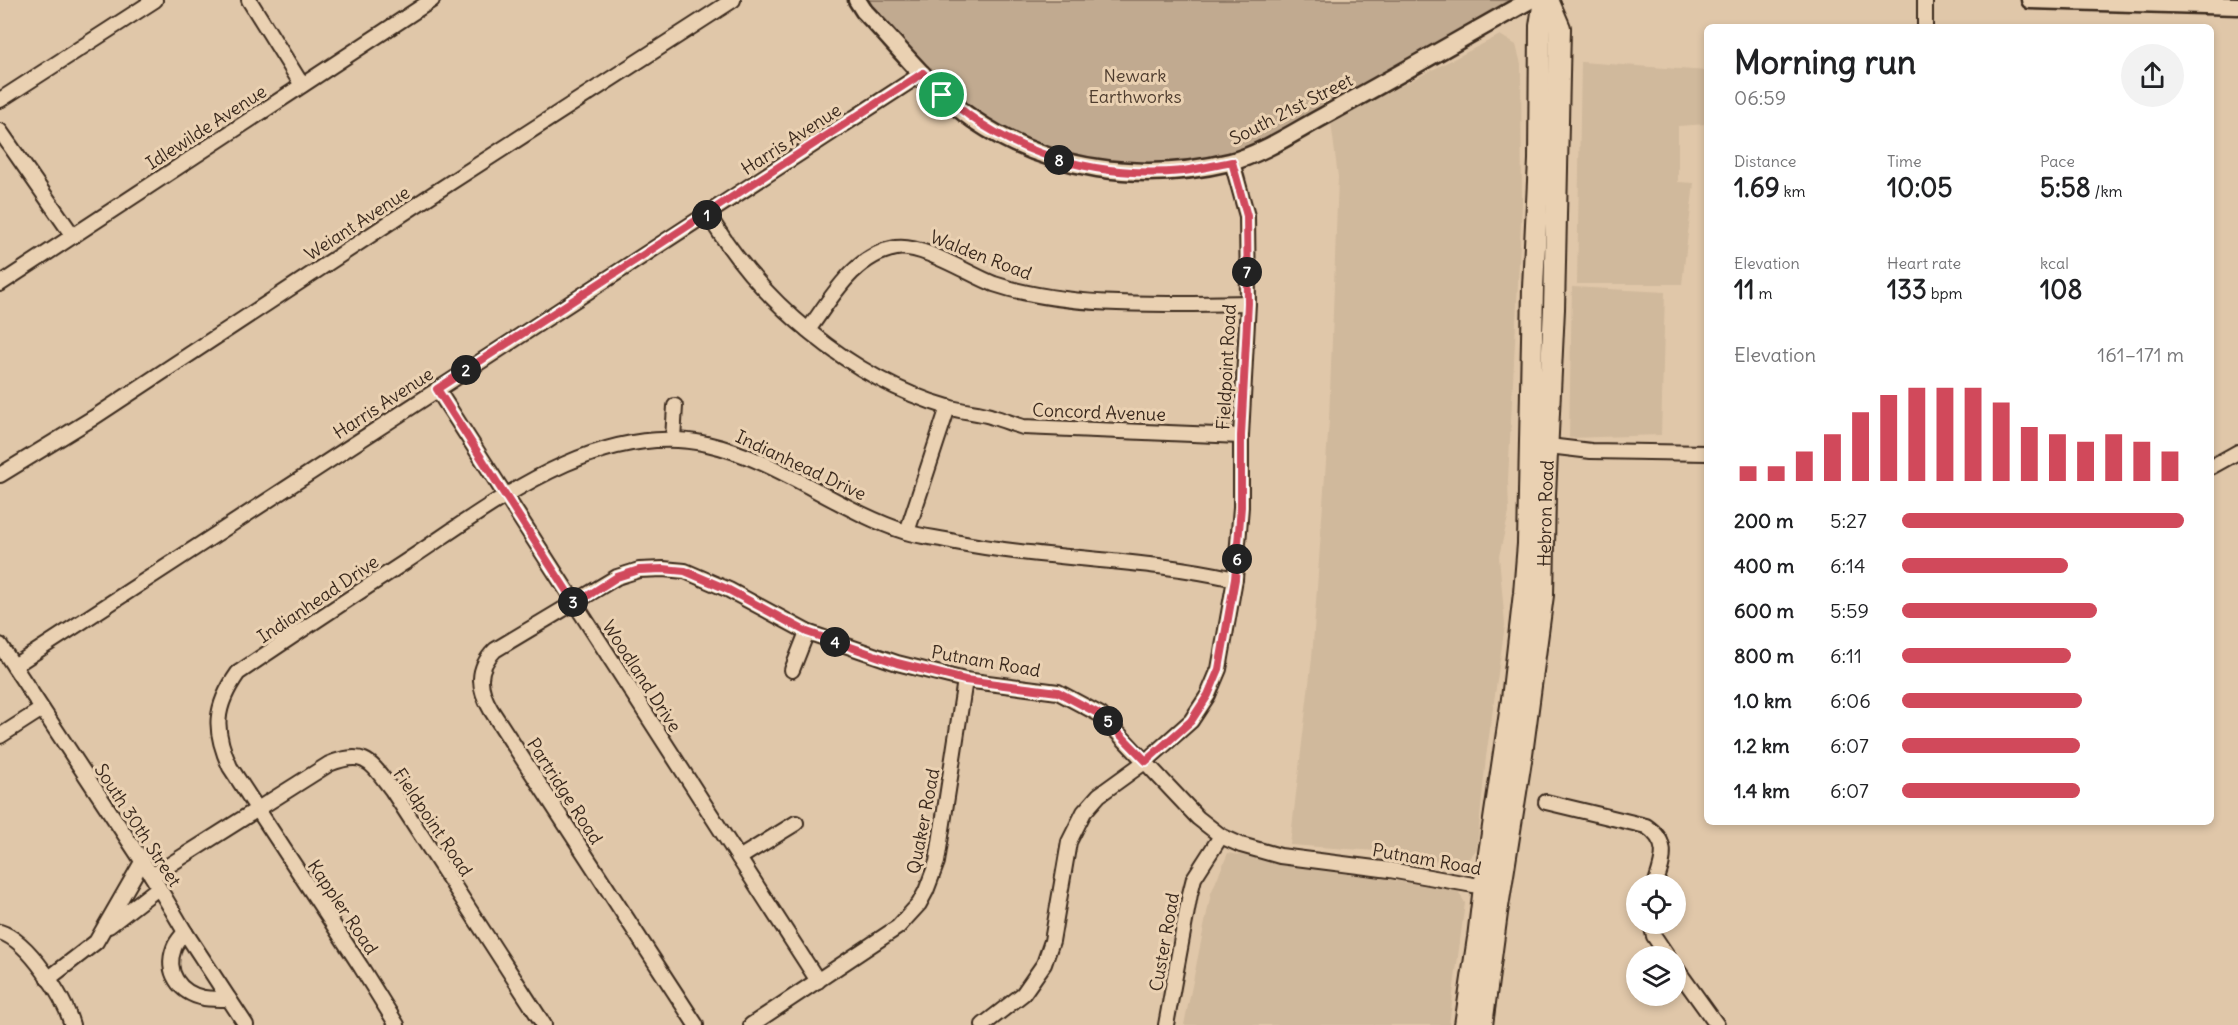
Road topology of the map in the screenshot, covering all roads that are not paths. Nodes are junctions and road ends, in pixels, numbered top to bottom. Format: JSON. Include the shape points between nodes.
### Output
{"nodes":[{"id":1,"x":154,"y":0,"type":"edge"},
{"id":2,"x":249,"y":0,"type":"edge"},
{"id":3,"x":432,"y":0,"type":"edge"},
{"id":4,"x":733,"y":0,"type":"edge"},
{"id":5,"x":857,"y":0,"type":"edge"},
{"id":6,"x":1530,"y":0,"type":"edge"},
{"id":7,"x":1544,"y":0,"type":"edge"},
{"id":8,"x":1548,"y":0,"type":"edge"},
{"id":9,"x":1925,"y":0,"type":"edge"},
{"id":10,"x":2030,"y":0,"type":"edge"},
{"id":11,"x":2238,"y":6,"type":"edge"},
{"id":12,"x":1925,"y":24,"type":"edge"},
{"id":13,"x":923,"y":73,"type":"junction"},
{"id":14,"x":302,"y":85,"type":"junction"},
{"id":15,"x":0,"y":100,"type":"edge"},
{"id":16,"x":0,"y":131,"type":"edge"},
{"id":17,"x":1232,"y":162,"type":"junction"},
{"id":18,"x":708,"y":214,"type":"junction"},
{"id":19,"x":73,"y":236,"type":"junction"},
{"id":20,"x":0,"y":284,"type":"edge"},
{"id":21,"x":1248,"y":303,"type":"junction"},
{"id":22,"x":808,"y":330,"type":"junction"},
{"id":23,"x":1533,"y":348,"type":"junction"},
{"id":24,"x":437,"y":389,"type":"junction"},
{"id":25,"x":675,"y":406,"type":"dead end"},
{"id":26,"x":948,"y":407,"type":"junction"},
{"id":27,"x":1241,"y":436,"type":"junction"},
{"id":28,"x":674,"y":439,"type":"junction"},
{"id":29,"x":1548,"y":446,"type":"junction"},
{"id":30,"x":1529,"y":452,"type":"junction"},
{"id":31,"x":2238,"y":452,"type":"edge"},
{"id":32,"x":1704,"y":453,"type":"edge"},
{"id":33,"x":2214,"y":465,"type":"edge"},
{"id":34,"x":0,"y":475,"type":"edge"},
{"id":35,"x":505,"y":496,"type":"junction"},
{"id":36,"x":907,"y":532,"type":"junction"},
{"id":37,"x":1543,"y":576,"type":"junction"},
{"id":38,"x":1235,"y":579,"type":"junction"},
{"id":39,"x":575,"y":604,"type":"junction"},
{"id":40,"x":807,"y":632,"type":"junction"},
{"id":41,"x":0,"y":645,"type":"edge"},
{"id":42,"x":14,"y":666,"type":"junction"},
{"id":43,"x":792,"y":670,"type":"dead end"},
{"id":44,"x":965,"y":680,"type":"junction"},
{"id":45,"x":42,"y":709,"type":"junction"},
{"id":46,"x":0,"y":736,"type":"edge"},
{"id":47,"x":1146,"y":761,"type":"junction"},
{"id":48,"x":1546,"y":802,"type":"dead end"},
{"id":49,"x":257,"y":809,"type":"junction"},
{"id":50,"x":796,"y":823,"type":"dead end"},
{"id":51,"x":1221,"y":836,"type":"junction"},
{"id":52,"x":740,"y":858,"type":"junction"},
{"id":53,"x":142,"y":862,"type":"junction"},
{"id":54,"x":1659,"y":874,"type":"edge"},
{"id":55,"x":155,"y":882,"type":"junction"},
{"id":56,"x":1492,"y":888,"type":"junction"},
{"id":57,"x":105,"y":929,"type":"junction"},
{"id":58,"x":0,"y":932,"type":"edge"},
{"id":59,"x":185,"y":932,"type":"junction"},
{"id":60,"x":48,"y":979,"type":"junction"},
{"id":61,"x":818,"y":981,"type":"junction"},
{"id":62,"x":1686,"y":982,"type":"edge"},
{"id":63,"x":229,"y":999,"type":"junction"},
{"id":64,"x":72,"y":1025,"type":"edge"},
{"id":65,"x":246,"y":1025,"type":"edge"},
{"id":66,"x":397,"y":1025,"type":"edge"},
{"id":67,"x":544,"y":1025,"type":"edge"},
{"id":68,"x":696,"y":1025,"type":"edge"},
{"id":69,"x":751,"y":1025,"type":"edge"},
{"id":70,"x":983,"y":1025,"type":"edge"},
{"id":71,"x":1166,"y":1025,"type":"edge"},
{"id":72,"x":1465,"y":1025,"type":"edge"},
{"id":73,"x":1482,"y":1025,"type":"edge"},
{"id":74,"x":1717,"y":1025,"type":"edge"}],
"edges":[{"from":1,"to":15,"type":"street"},
{"from":2,"to":14,"type":"street"},
{"from":3,"to":14,"type":"street","name":"Idlewilde Avenue"},
{"from":4,"to":34,"type":"street","name":"Weiant Avenue"},
{"from":5,"to":13,"type":"main road","name":"South 21st Street"},
{"from":6,"to":17,"type":"main road","name":"South 21st Street","via":[[1300,129]]},
{"from":7,"to":23,"type":"highway","name":"Hebron Road"},
{"from":8,"to":29,"type":"highway","name":"Hebron Road","via":[[1560,28]]},
{"from":9,"to":12,"type":"street"},
{"from":10,"to":11,"type":"main road"},
{"from":13,"to":17,"type":"main road","name":"South 21st Street","via":[[942,95],[973,119],[1019,145],[1069,163],[1119,172],[1183,171]]},
{"from":13,"to":18,"type":"street","name":"Harris Avenue"},
{"from":14,"to":19,"type":"street","name":"Idlewilde Avenue"},
{"from":16,"to":19,"type":"street"},
{"from":17,"to":21,"type":"street","name":"Fieldpoint Road","via":[[1247,216]]},
{"from":18,"to":22,"type":"street","name":"Concord Avenue","via":[[749,273]]},
{"from":18,"to":24,"type":"street","name":"Harris Avenue"},
{"from":19,"to":20,"type":"street","name":"Idlewilde Avenue"},
{"from":21,"to":22,"type":"street","name":"Walden Road","via":[[1105,302],[1024,293],[919,251],[898,248],[866,260],[850,274]]},
{"from":21,"to":27,"type":"street","name":"Fieldpoint Road"},
{"from":22,"to":26,"type":"street","name":"Concord Avenue","via":[[858,366]]},
{"from":23,"to":29,"type":"highway","via":[[1539,358],[1538,423]]},
{"from":23,"to":30,"type":"highway","name":"Hebron Road"},
{"from":24,"to":35,"type":"street","name":"Woodland Drive"},
{"from":24,"to":42,"type":"street","name":"Harris Avenue"},
{"from":25,"to":28,"type":"street"},
{"from":26,"to":27,"type":"street","name":"Concord Avenue","via":[[1023,427]]},
{"from":26,"to":36,"type":"street"},
{"from":27,"to":38,"type":"street","name":"Fieldpoint Road"},
{"from":28,"to":35,"type":"street","name":"Indianhead Drive","via":[[638,441],[604,449],[563,464]]},
{"from":28,"to":36,"type":"street","name":"Indianhead Drive","via":[[706,443],[756,459],[822,495]]},
{"from":29,"to":32,"type":"street","via":[[1591,451]]},
{"from":29,"to":37,"type":"highway","name":"Hebron Road"},
{"from":30,"to":37,"type":"highway","via":[[1540,475],[1537,564]]},
{"from":30,"to":56,"type":"highway","name":"Hebron Road","via":[[1524,593]]},
{"from":31,"to":33,"type":"street"},
{"from":35,"to":39,"type":"street","name":"Woodland Drive"},
{"from":35,"to":49,"type":"street","name":"Indianhead Drive","via":[[238,673],[226,691],[218,730],[230,767]]},
{"from":36,"to":38,"type":"street","name":"Indianhead Drive","via":[[1013,552],[1198,571]]},
{"from":37,"to":56,"type":"highway","name":"Hebron Road","via":[[1529,702]]},
{"from":38,"to":47,"type":"street","name":"Fieldpoint Road","via":[[1219,669],[1208,695],[1191,721]]},
{"from":39,"to":40,"type":"street","name":"Putnam Road","via":[[617,577],[639,570],[685,571]]},
{"from":39,"to":52,"type":"street","name":"Woodland Drive"},
{"from":39,"to":68,"type":"street","name":"Partridge Road","via":[[495,650],[482,670],[482,694]]},
{"from":40,"to":43,"type":"street"},
{"from":40,"to":44,"type":"street","name":"Putnam Road","via":[[897,663]]},
{"from":41,"to":42,"type":"street","name":"South 30th Street"},
{"from":42,"to":45,"type":"street","name":"South 30th Street"},
{"from":44,"to":47,"type":"street","name":"Putnam Road","via":[[1058,692],[1101,715]]},
{"from":44,"to":61,"type":"street","name":"Quaker Road","via":[[937,862],[920,904],[898,927]]},
{"from":45,"to":46,"type":"street"},
{"from":45,"to":53,"type":"street","name":"South 30th Street"},
{"from":47,"to":51,"type":"street","name":"Putnam Road","via":[[1198,818]]},
{"from":47,"to":70,"type":"street","name":"Fieldpoint Road","via":[[1099,795],[1077,824],[1064,860],[1052,941],[1044,964],[1023,994]]},
{"from":48,"to":54,"type":"street","via":[[1646,826],[1662,842]]},
{"from":49,"to":55,"type":"street","name":"Fieldpoint Road"},
{"from":49,"to":66,"type":"street","name":"Kappler Road"},
{"from":49,"to":67,"type":"street","name":"Fieldpoint Road","via":[[346,757],[371,763]]},
{"from":50,"to":52,"type":"street"},
{"from":51,"to":56,"type":"street","name":"Putnam Road","via":[[1280,856]]},
{"from":51,"to":71,"type":"street","name":"Custer Road","via":[[1194,878]]},
{"from":52,"to":61,"type":"street","name":"Woodland Drive"},
{"from":53,"to":55,"type":"street","name":"South 30th Street"},
{"from":53,"to":57,"type":"street"},
{"from":55,"to":57,"type":"street","name":"Fieldpoint Road"},
{"from":55,"to":59,"type":"street","name":"South 30th Street"},
{"from":56,"to":72,"type":"highway","name":"Hebron Road","via":[[1479,938]]},
{"from":56,"to":73,"type":"highway","name":"Hebron Road"},
{"from":57,"to":60,"type":"street","via":[[85,952]]},
{"from":58,"to":60,"type":"street","via":[[26,949]]},
{"from":59,"to":63,"type":"street","name":"South 30th Street"},
{"from":59,"to":63,"type":"street","via":[[172,955],[175,981],[202,997]]},
{"from":60,"to":64,"type":"street"},
{"from":61,"to":69,"type":"street","name":"Quaker Road"},
{"from":62,"to":74,"type":"street"},
{"from":63,"to":65,"type":"street","name":"South 30th Street"}]}
